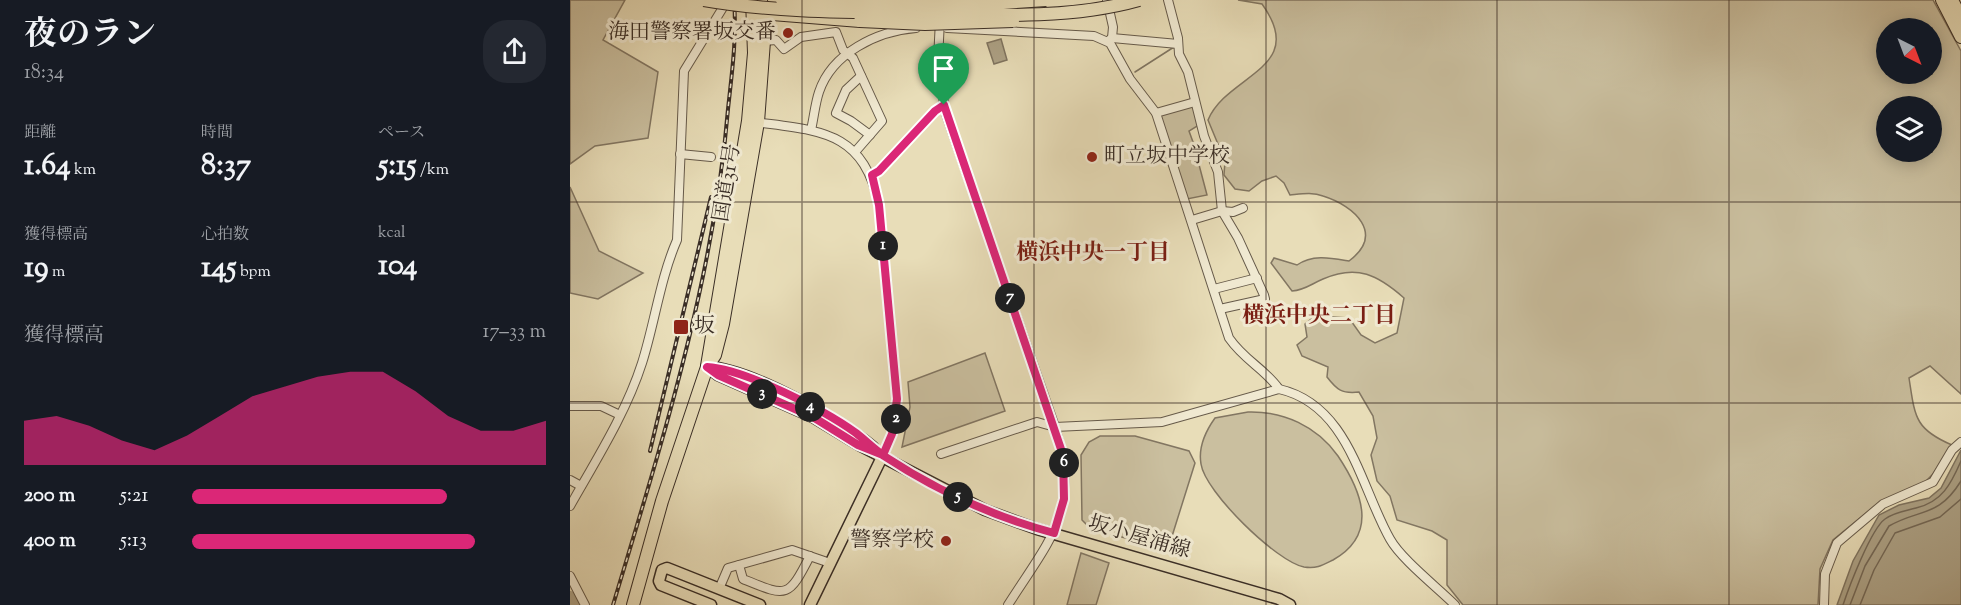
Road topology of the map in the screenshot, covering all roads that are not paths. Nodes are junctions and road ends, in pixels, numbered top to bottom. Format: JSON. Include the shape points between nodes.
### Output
{"nodes":[{"id":1,"x":704,"y":0,"type":"edge"},
{"id":2,"x":728,"y":0,"type":"edge"},
{"id":3,"x":782,"y":0,"type":"edge"},
{"id":4,"x":941,"y":0,"type":"edge"},
{"id":5,"x":1046,"y":0,"type":"edge"},
{"id":6,"x":1107,"y":0,"type":"edge"},
{"id":7,"x":1168,"y":0,"type":"edge"},
{"id":8,"x":1942,"y":0,"type":"edge"},
{"id":9,"x":1952,"y":0,"type":"edge"},
{"id":10,"x":1136,"y":1,"type":"edge"},
{"id":11,"x":756,"y":6,"type":"edge"},
{"id":12,"x":788,"y":16,"type":"junction"},
{"id":13,"x":1961,"y":18,"type":"edge"},
{"id":14,"x":939,"y":28,"type":"junction"},
{"id":15,"x":1961,"y":37,"type":"edge"},
{"id":16,"x":764,"y":38,"type":"junction"},
{"id":17,"x":1110,"y":40,"type":"junction"},
{"id":18,"x":1178,"y":44,"type":"junction"},
{"id":19,"x":848,"y":53,"type":"junction"},
{"id":20,"x":861,"y":76,"type":"junction"},
{"id":21,"x":1196,"y":102,"type":"junction"},
{"id":22,"x":944,"y":105,"type":"junction"},
{"id":23,"x":1156,"y":113,"type":"junction"},
{"id":24,"x":753,"y":122,"type":"junction"},
{"id":25,"x":811,"y":130,"type":"junction"},
{"id":26,"x":870,"y":135,"type":"junction"},
{"id":27,"x":855,"y":152,"type":"junction"},
{"id":28,"x":680,"y":154,"type":"junction"},
{"id":29,"x":711,"y":157,"type":"dead end"},
{"id":30,"x":872,"y":175,"type":"junction"},
{"id":31,"x":1243,"y":208,"type":"dead end"},
{"id":32,"x":1222,"y":211,"type":"junction"},
{"id":33,"x":1192,"y":220,"type":"junction"},
{"id":34,"x":1257,"y":278,"type":"junction"},
{"id":35,"x":1214,"y":290,"type":"junction"},
{"id":36,"x":1220,"y":309,"type":"junction"},
{"id":37,"x":707,"y":367,"type":"junction"},
{"id":38,"x":1279,"y":389,"type":"junction"},
{"id":39,"x":570,"y":406,"type":"edge"},
{"id":40,"x":620,"y":415,"type":"junction"},
{"id":41,"x":1055,"y":427,"type":"junction"},
{"id":42,"x":1961,"y":442,"type":"edge"},
{"id":43,"x":941,"y":454,"type":"dead end"},
{"id":44,"x":883,"y":455,"type":"junction"},
{"id":45,"x":570,"y":480,"type":"edge"},
{"id":46,"x":581,"y":486,"type":"junction"},
{"id":47,"x":570,"y":506,"type":"edge"},
{"id":48,"x":1054,"y":533,"type":"junction"},
{"id":49,"x":810,"y":556,"type":"junction"},
{"id":50,"x":830,"y":563,"type":"junction"},
{"id":51,"x":739,"y":565,"type":"junction"},
{"id":52,"x":570,"y":576,"type":"edge"},
{"id":53,"x":719,"y":589,"type":"junction"},
{"id":54,"x":812,"y":600,"type":"edge"},
{"id":55,"x":585,"y":605,"type":"edge"},
{"id":56,"x":633,"y":605,"type":"edge"},
{"id":57,"x":711,"y":605,"type":"edge"},
{"id":58,"x":760,"y":605,"type":"edge"},
{"id":59,"x":802,"y":605,"type":"edge"},
{"id":60,"x":1008,"y":605,"type":"edge"},
{"id":61,"x":1290,"y":605,"type":"edge"},
{"id":62,"x":1455,"y":605,"type":"edge"},
{"id":63,"x":1824,"y":605,"type":"edge"}],
"edges":[{"from":1,"to":11,"type":"highway","bridge":true},
{"from":2,"to":28,"type":"street","via":[[684,71]]},
{"from":3,"to":5,"type":"highway","bridge":true,"via":[[960,6]]},
{"from":4,"to":14,"type":"street"},
{"from":6,"to":17,"type":"street","via":[[1113,27]]},
{"from":7,"to":18,"type":"street"},
{"from":8,"to":15,"type":"highway"},
{"from":9,"to":13,"type":"highway"},
{"from":10,"to":11,"type":"highway","bridge":true,"via":[[1022,14],[848,12]]},
{"from":10,"to":12,"type":"highway","bridge":true,"via":[[1050,18],[973,24]]},
{"from":11,"to":12,"type":"highway"},
{"from":11,"to":16,"type":"highway","name":"国道31号"},
{"from":11,"to":24,"type":"highway","name":"国道31号"},
{"from":12,"to":16,"type":"highway","via":[[777,20]]},
{"from":14,"to":17,"type":"street"},
{"from":14,"to":19,"type":"street","via":[[889,34]]},
{"from":14,"to":22,"type":"street","via":[[938,60]]},
{"from":16,"to":19,"type":"street","via":[[776,40],[784,49],[801,37],[836,33]]},
{"from":16,"to":24,"type":"highway","name":"国道31号"},
{"from":17,"to":18,"type":"street"},
{"from":17,"to":23,"type":"street","via":[[1130,79]]},
{"from":18,"to":21,"type":"street"},
{"from":19,"to":20,"type":"street"},
{"from":19,"to":25,"type":"street","via":[[825,78]]},
{"from":20,"to":26,"type":"street","via":[[882,121]]},
{"from":20,"to":26,"type":"street","via":[[846,90],[836,113]]},
{"from":21,"to":23,"type":"street"},
{"from":21,"to":32,"type":"street","via":[[1218,172]]},
{"from":22,"to":30,"type":"street"},
{"from":22,"to":41,"type":"street"},
{"from":23,"to":33,"type":"street"},
{"from":24,"to":25,"type":"street"},
{"from":24,"to":37,"type":"highway","name":"国道31号","via":[[725,314],[715,355]]},
{"from":25,"to":27,"type":"street","via":[[836,138]]},
{"from":26,"to":27,"type":"street"},
{"from":27,"to":30,"type":"street"},
{"from":28,"to":29,"type":"street"},
{"from":28,"to":40,"type":"street","via":[[676,240],[642,363]]},
{"from":30,"to":44,"type":"street","via":[[879,205],[897,399],[892,434]]},
{"from":31,"to":32,"type":"street"},
{"from":32,"to":33,"type":"street"},
{"from":32,"to":34,"type":"street"},
{"from":33,"to":35,"type":"street"},
{"from":34,"to":35,"type":"street"},
{"from":34,"to":36,"type":"street","via":[[1265,299]]},
{"from":35,"to":36,"type":"street"},
{"from":36,"to":38,"type":"street","via":[[1229,338],[1241,355]]},
{"from":37,"to":44,"type":"main road","name":"坂小屋浦線"},
{"from":37,"to":56,"type":"highway","name":"国道31号"},
{"from":38,"to":41,"type":"street","via":[[1161,422]]},
{"from":38,"to":62,"type":"street","via":[[1312,404],[1333,425],[1353,454],[1391,542]]},
{"from":39,"to":40,"type":"street","via":[[601,406]]},
{"from":40,"to":46,"type":"street"},
{"from":41,"to":43,"type":"street","via":[[1037,422]]},
{"from":41,"to":48,"type":"street","via":[[1066,484]]},
{"from":42,"to":63,"type":"street","via":[[1933,482],[1883,504],[1837,543],[1825,574]]},
{"from":44,"to":48,"type":"main road","name":"坂小屋浦線","via":[[985,510]]},
{"from":44,"to":50,"type":"main road"},
{"from":45,"to":46,"type":"street"},
{"from":46,"to":47,"type":"street"},
{"from":48,"to":60,"type":"street"},
{"from":48,"to":61,"type":"main road","name":"坂小屋浦線"},
{"from":49,"to":50,"type":"street"},
{"from":49,"to":51,"type":"street","via":[[792,550]]},
{"from":49,"to":51,"type":"street","via":[[793,586],[783,592],[743,579]]},
{"from":50,"to":54,"type":"main road"},
{"from":51,"to":53,"type":"street","via":[[728,568]]},
{"from":52,"to":55,"type":"street"},
{"from":53,"to":57,"type":"main road","via":[[667,568],[662,570],[661,585]]},
{"from":53,"to":58,"type":"main road"},
{"from":54,"to":59,"type":"main road"}]}
